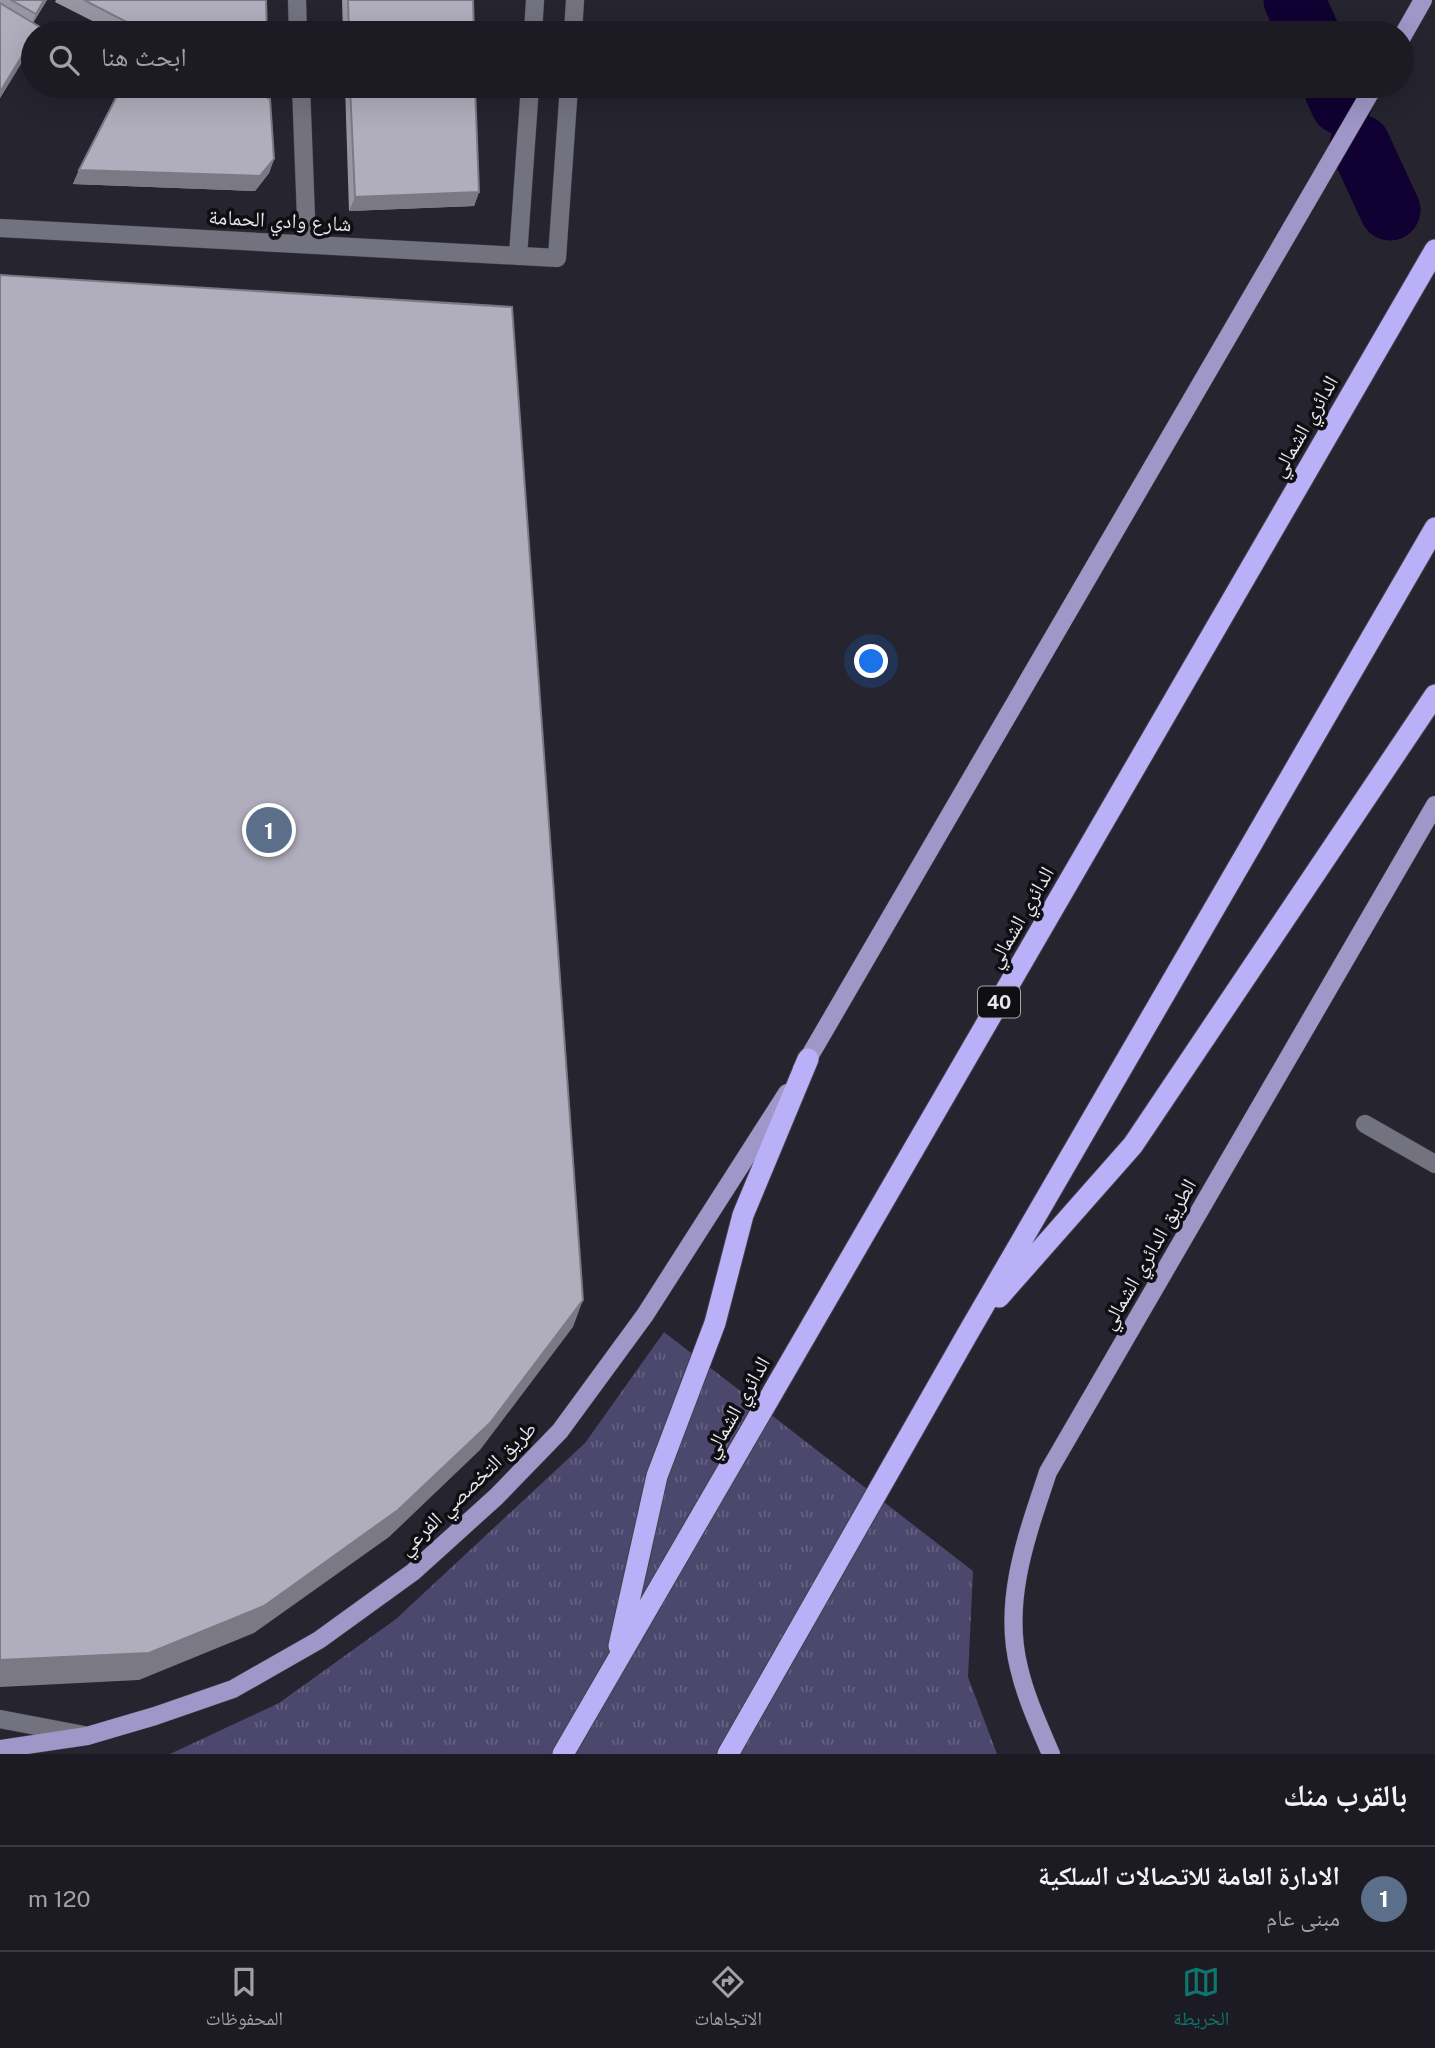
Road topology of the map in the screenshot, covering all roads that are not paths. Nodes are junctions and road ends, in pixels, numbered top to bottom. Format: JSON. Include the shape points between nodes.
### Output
{"nodes":[{"id":1,"x":297,"y":0,"type":"edge"},
{"id":2,"x":535,"y":0,"type":"edge"},
{"id":3,"x":575,"y":0,"type":"edge"},
{"id":4,"x":1423,"y":0,"type":"edge"},
{"id":5,"x":298,"y":21,"type":"edge"},
{"id":6,"x":534,"y":21,"type":"edge"},
{"id":7,"x":574,"y":21,"type":"edge"},
{"id":8,"x":1411,"y":21,"type":"edge"},
{"id":9,"x":301,"y":98,"type":"edge"},
{"id":10,"x":529,"y":98,"type":"edge"},
{"id":11,"x":568,"y":98,"type":"edge"},
{"id":12,"x":1367,"y":98,"type":"edge"},
{"id":13,"x":0,"y":228,"type":"edge"},
{"id":14,"x":307,"y":244,"type":"junction"},
{"id":15,"x":1435,"y":250,"type":"edge"},
{"id":16,"x":518,"y":256,"type":"junction"},
{"id":17,"x":1435,"y":528,"type":"edge"},
{"id":18,"x":1435,"y":695,"type":"edge"},
{"id":19,"x":1435,"y":805,"type":"edge"},
{"id":20,"x":808,"y":1059,"type":"junction"},
{"id":21,"x":1365,"y":1124,"type":"dead end"},
{"id":22,"x":1435,"y":1164,"type":"edge"},
{"id":23,"x":968,"y":1333,"type":"junction"},
{"id":24,"x":614,"y":1666,"type":"junction"},
{"id":25,"x":0,"y":1719,"type":"edge"},
{"id":26,"x":87,"y":1736,"type":"junction"},
{"id":27,"x":0,"y":1749,"type":"edge"},
{"id":28,"x":563,"y":1754,"type":"edge"},
{"id":29,"x":728,"y":1754,"type":"edge"},
{"id":30,"x":1051,"y":1754,"type":"edge"}],
"edges":[{"from":1,"to":5,"type":"street"},
{"from":2,"to":6,"type":"street"},
{"from":3,"to":7,"type":"street"},
{"from":4,"to":8,"type":"main road"},
{"from":9,"to":14,"type":"street"},
{"from":10,"to":16,"type":"street"},
{"from":11,"to":16,"type":"street","name":"شارع وادي الحمامة","via":[[557,258]]},
{"from":12,"to":20,"type":"main road"},
{"from":13,"to":14,"type":"street","name":"شارع وادي الحمامة"},
{"from":14,"to":16,"type":"street","name":"شارع وادي الحمامة"},
{"from":15,"to":24,"type":"highway","name":"الدائري الشمالي","number":"40"},
{"from":17,"to":23,"type":"highway"},
{"from":18,"to":23,"type":"highway","via":[[1133,1145]]},
{"from":19,"to":30,"type":"main road","name":"الطريق الدائري الشمالي","via":[[1048,1472],[1023,1547],[1013,1608],[1018,1666]]},
{"from":20,"to":24,"type":"highway","via":[[743,1215],[715,1323],[657,1476]]},
{"from":20,"to":26,"type":"main road","name":"طريق التخصصي الفرعي","via":[[645,1315],[560,1431],[496,1497],[413,1572],[319,1640],[233,1689]]},
{"from":21,"to":22,"type":"street"},
{"from":23,"to":29,"type":"highway"},
{"from":24,"to":28,"type":"highway","name":"الدائري الشمالي","number":"40"},
{"from":25,"to":26,"type":"street"},
{"from":26,"to":27,"type":"main road","name":"طريق التخصصي الفرعي"}]}
